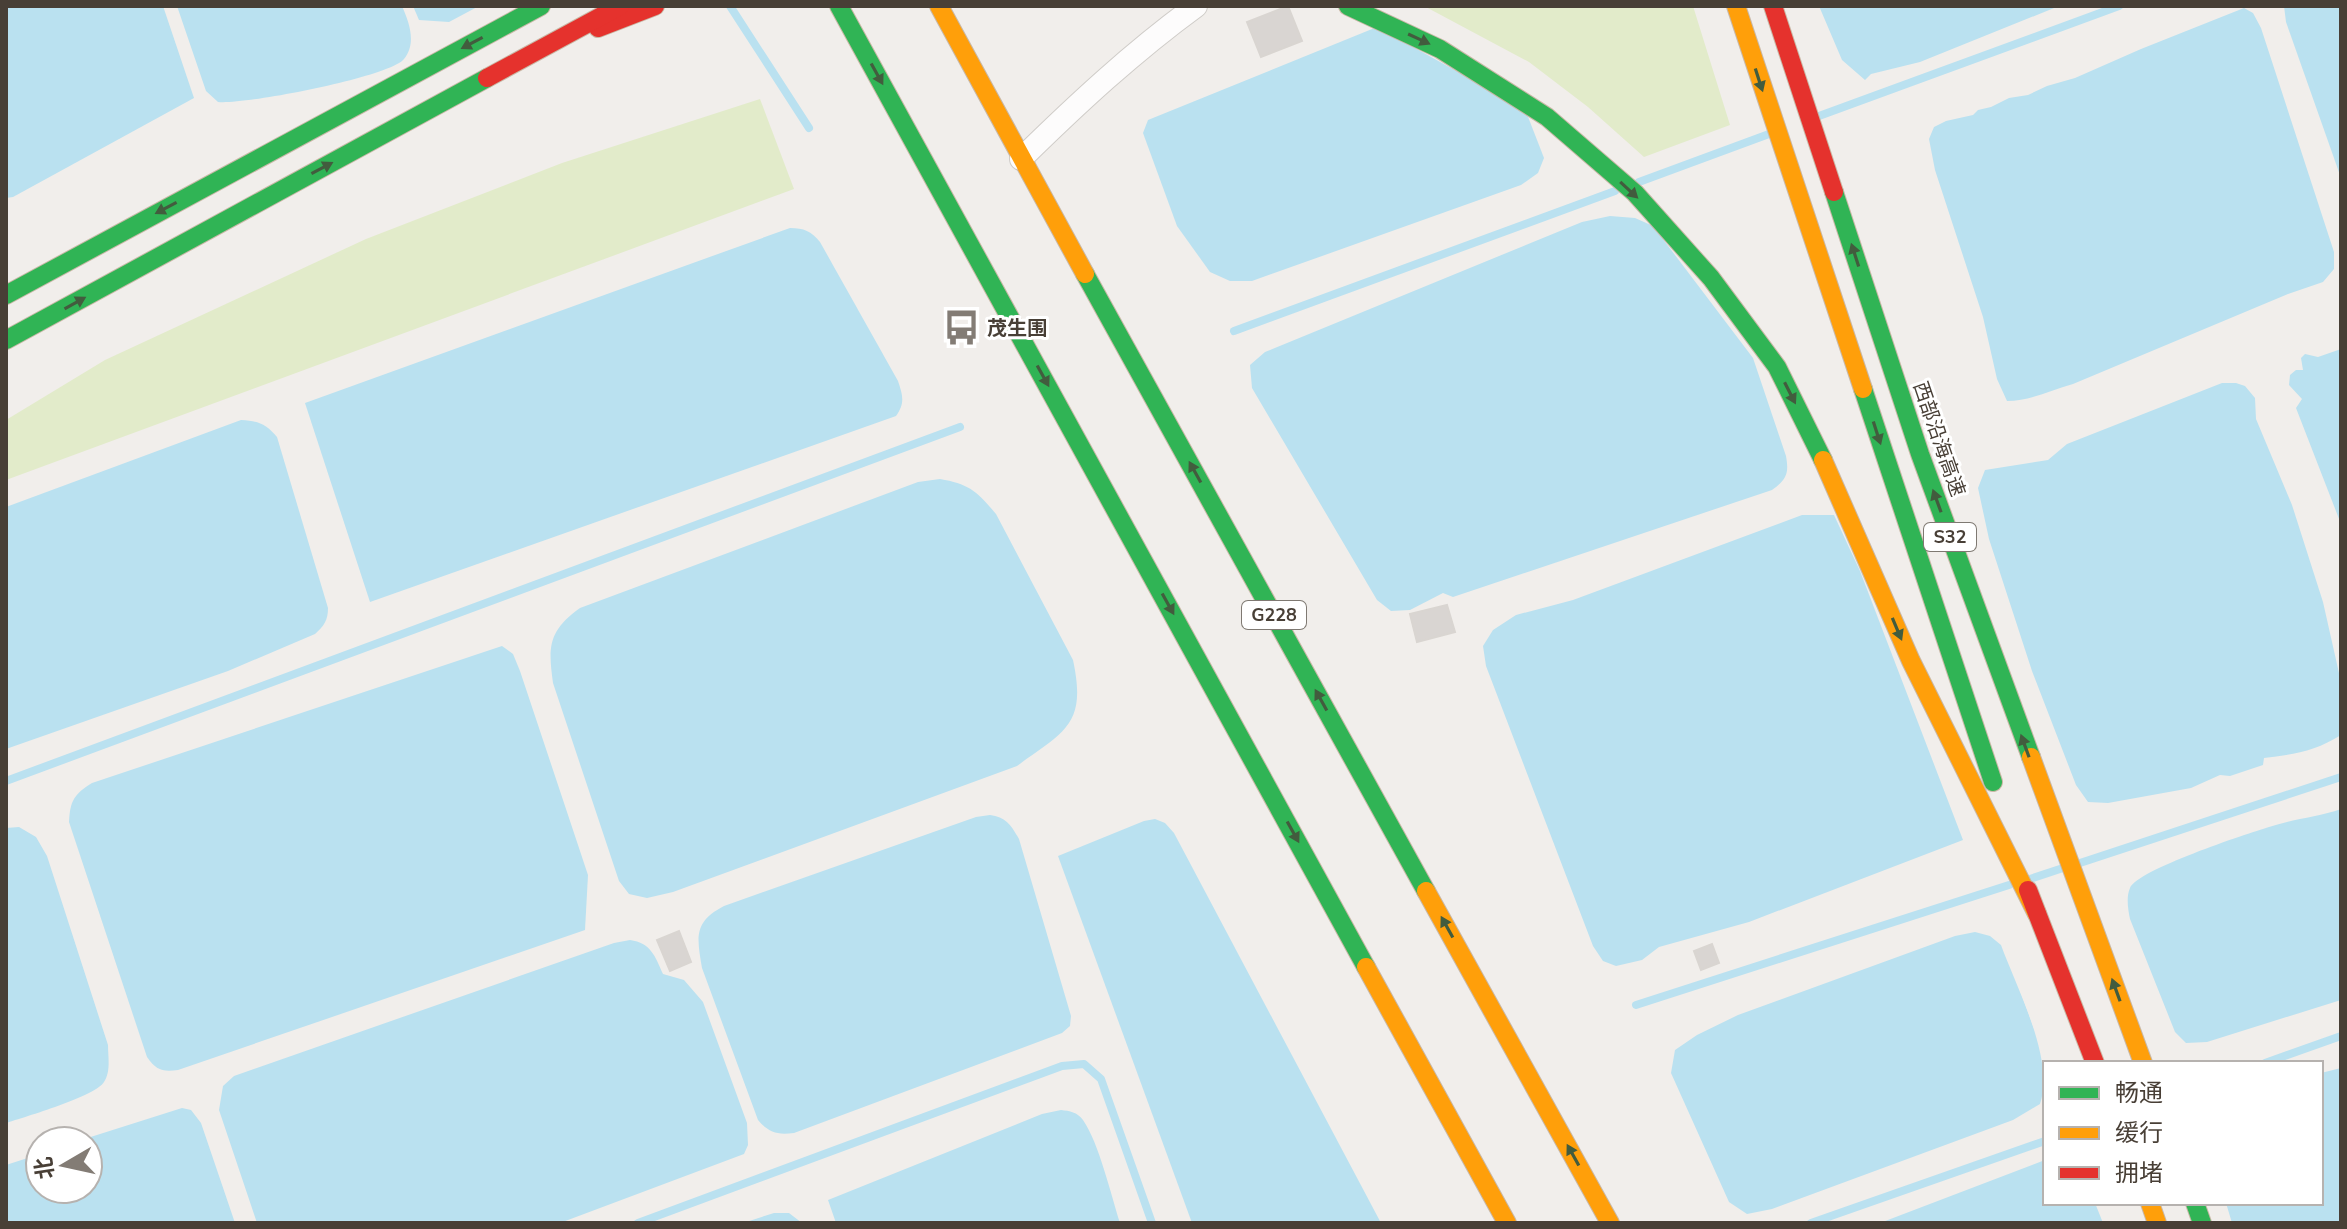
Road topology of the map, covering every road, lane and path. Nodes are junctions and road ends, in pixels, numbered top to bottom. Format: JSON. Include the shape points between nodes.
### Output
{"nodes":[{"id":1,"x":541,"y":6,"type":"edge"},
{"id":2,"x":620,"y":6,"type":"edge"},
{"id":3,"x":655,"y":6,"type":"edge"},
{"id":4,"x":839,"y":6,"type":"edge"},
{"id":5,"x":939,"y":6,"type":"edge"},
{"id":6,"x":1196,"y":6,"type":"edge"},
{"id":7,"x":1348,"y":6,"type":"edge"},
{"id":8,"x":1736,"y":6,"type":"edge"},
{"id":9,"x":1773,"y":6,"type":"edge"},
{"id":10,"x":546,"y":47,"type":"junction"},
{"id":11,"x":1021,"y":159,"type":"junction"},
{"id":12,"x":6,"y":295,"type":"edge"},
{"id":13,"x":6,"y":340,"type":"edge"},
{"id":14,"x":2037,"y":914,"type":"junction"},
{"id":15,"x":2094,"y":1061,"type":"edge"},
{"id":16,"x":2142,"y":1061,"type":"edge"},
{"id":17,"x":1507,"y":1223,"type":"edge"},
{"id":18,"x":1610,"y":1223,"type":"edge"}],
"edges":[{"from":1,"to":12,"type":"highway","one_way":true},
{"from":2,"to":10,"type":"highway"},
{"from":3,"to":10,"type":"highway"},
{"from":4,"to":17,"type":"highway","one_way":true},
{"from":5,"to":11,"type":"highway","number":"G228"},
{"from":6,"to":11,"type":"street","via":[[1100,82]]},
{"from":7,"to":14,"type":"highway","one_way":true,"via":[[1440,49],[1547,117],[1635,193],[1721,291],[1777,367],[1832,477],[1911,661]]},
{"from":8,"to":14,"type":"highway","number":"S32","one_way":true},
{"from":16,"to":9,"type":"highway","name":"西部沿海高速","number":"S32","one_way":true,"via":[[1920,454]]},
{"from":13,"to":10,"type":"highway","one_way":true},
{"from":18,"to":11,"type":"highway","number":"G228","one_way":true},
{"from":14,"to":15,"type":"highway","number":"S32"}]}
